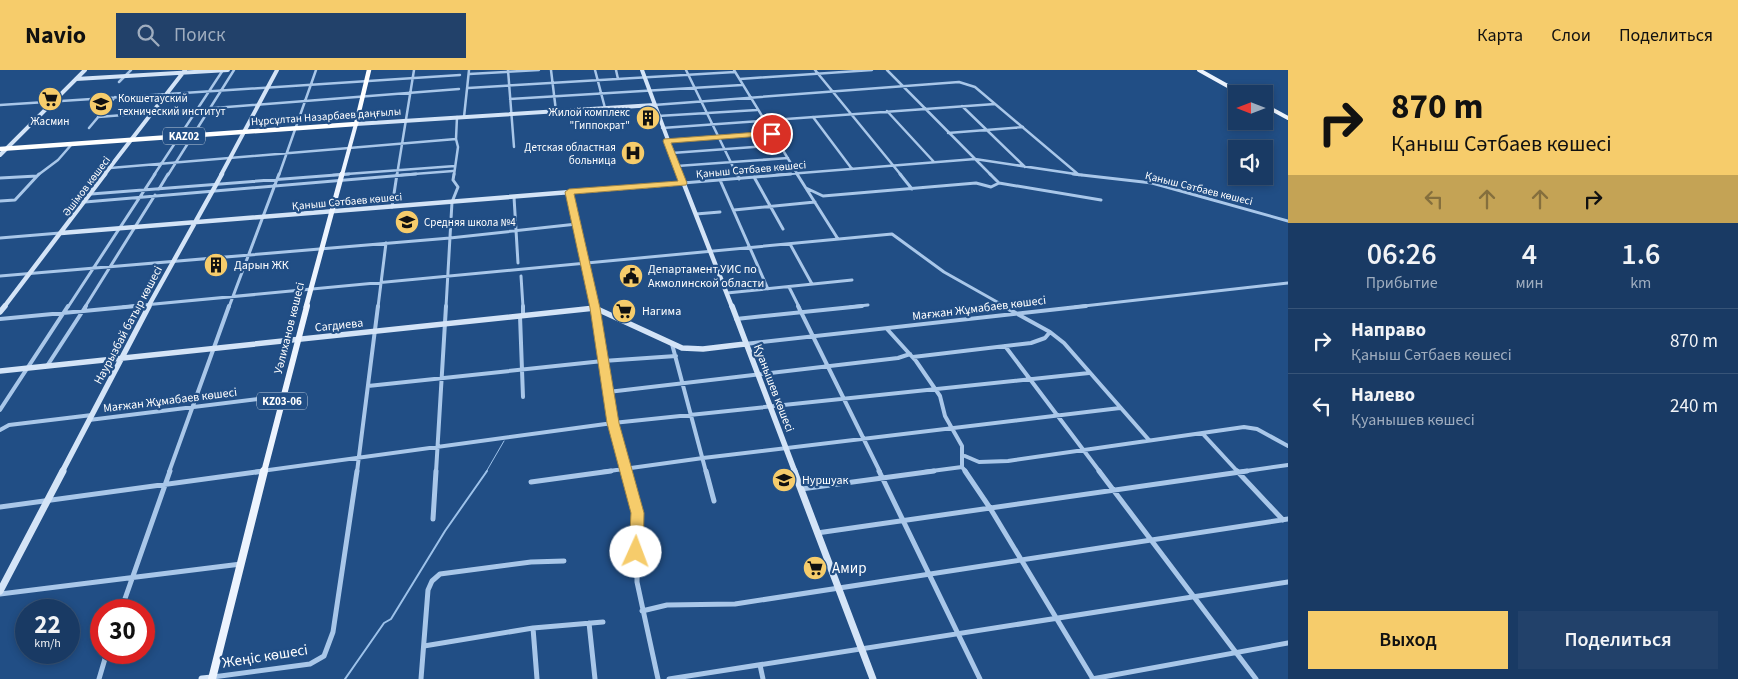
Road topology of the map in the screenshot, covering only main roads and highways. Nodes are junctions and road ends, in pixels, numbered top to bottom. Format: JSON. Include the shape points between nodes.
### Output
{"nodes":[{"id":1,"x":370,"y":70,"type":"edge"},
{"id":2,"x":1199,"y":70,"type":"edge"},
{"id":3,"x":1228,"y":86,"type":"edge"},
{"id":4,"x":1273,"y":110,"type":"edge"},
{"id":5,"x":1288,"y":118,"type":"edge"},
{"id":6,"x":356,"y":124,"type":"junction"},
{"id":7,"x":0,"y":149,"type":"edge"},
{"id":8,"x":212,"y":678,"type":"edge"}],
"edges":[{"from":1,"to":6,"type":"highway","name":"Уәлиханов көшесі"},
{"from":2,"to":3,"type":"main road"},
{"from":4,"to":5,"type":"main road"},
{"from":6,"to":7,"type":"highway","name":"Нұрсұлтан Назарбаев даңғылы","number":"KАZ02"},
{"from":6,"to":8,"type":"main road","name":"Уәлиханов көшесі","number":"KZ03-06"}]}
